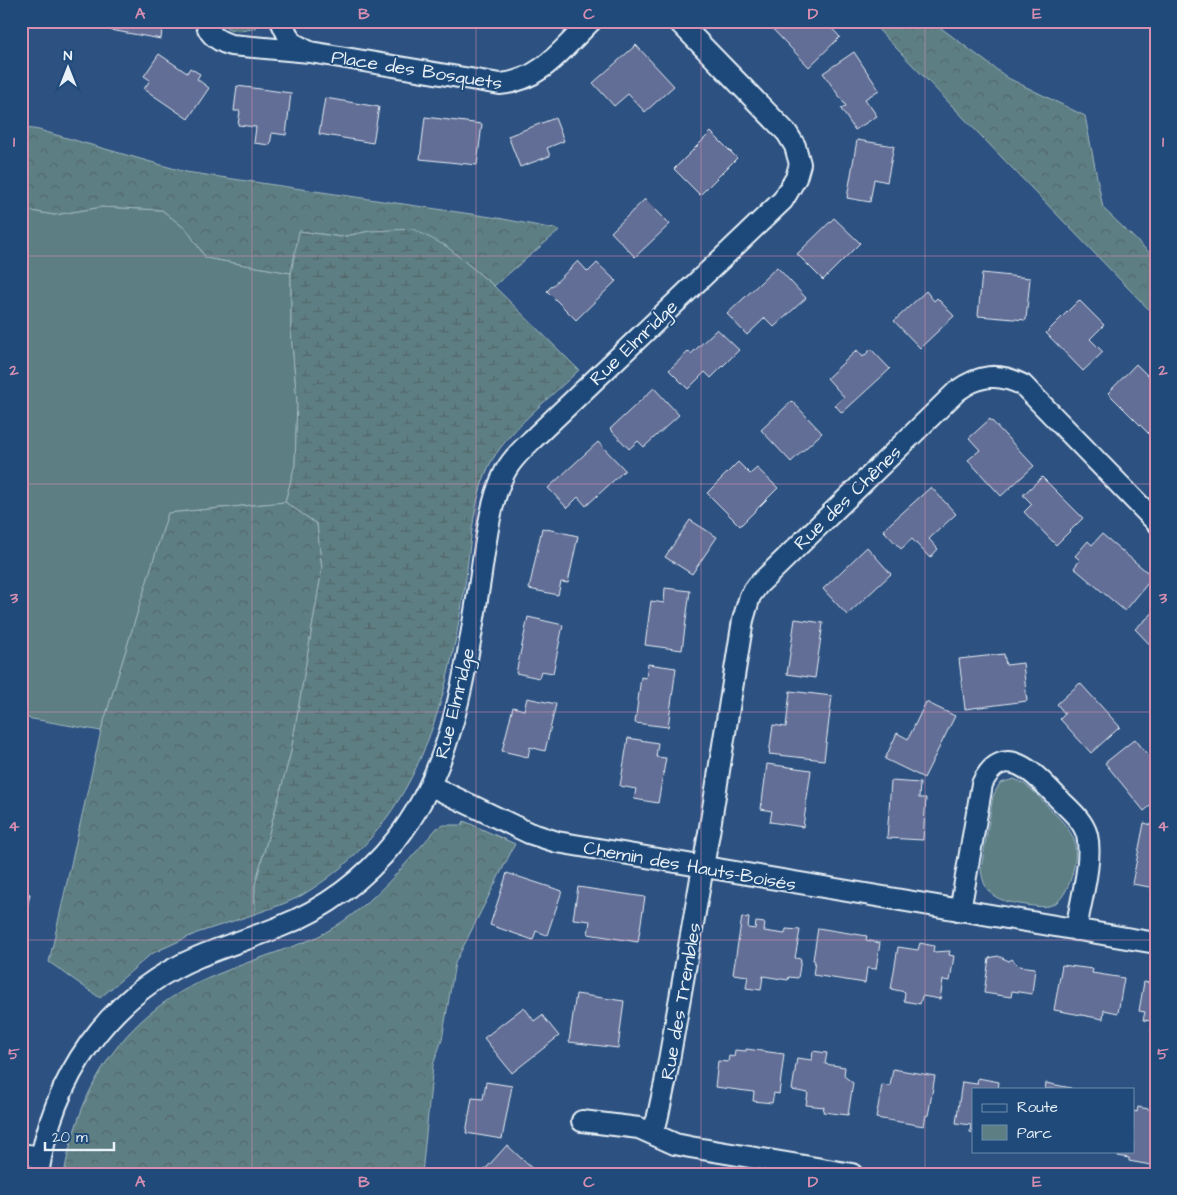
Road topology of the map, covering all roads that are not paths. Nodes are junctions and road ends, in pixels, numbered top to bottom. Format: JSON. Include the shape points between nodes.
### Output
{"nodes":[{"id":1,"x":206,"y":21,"type":"edge"},
{"id":2,"x":281,"y":21,"type":"edge"},
{"id":3,"x":591,"y":21,"type":"edge"},
{"id":4,"x":678,"y":21,"type":"edge"},
{"id":5,"x":310,"y":52,"type":"junction"},
{"id":6,"x":1156,"y":522,"type":"edge"},
{"id":7,"x":431,"y":786,"type":"junction"},
{"id":8,"x":703,"y":867,"type":"junction"},
{"id":9,"x":960,"y":911,"type":"junction"},
{"id":10,"x":1076,"y":930,"type":"junction"},
{"id":11,"x":1156,"y":943,"type":"edge"},
{"id":12,"x":582,"y":1121,"type":"dead end"},
{"id":13,"x":651,"y":1132,"type":"junction"},
{"id":14,"x":33,"y":1162,"type":"edge"},
{"id":15,"x":852,"y":1174,"type":"edge"}],
"edges":[{"from":1,"to":5,"type":"street","name":"Place des Bosquets","via":[[212,35],[220,42]]},
{"from":2,"to":5,"type":"street","name":"Place des Bosquets","via":[[291,42]]},
{"from":3,"to":5,"type":"street","name":"Place des Bosquets","via":[[540,71],[526,80],[513,83],[485,83]]},
{"from":4,"to":7,"type":"street","name":"Rue Elmridge","via":[[787,133],[800,164],[796,178],[783,200],[536,436],[503,476],[495,501],[452,729]]},
{"from":6,"to":8,"type":"street","name":"Rue des Chênes","via":[[1023,385],[996,376],[975,380],[957,391],[773,569],[750,596],[743,620]]},
{"from":7,"to":8,"type":"street","name":"Chemin des Hauts-Boisés","via":[[543,838]]},
{"from":7,"to":14,"type":"street","name":"Rue Elmridge","via":[[396,839],[370,868],[330,902],[279,927],[176,968],[123,1004],[93,1037],[70,1074]]},
{"from":8,"to":9,"type":"street","name":"Chemin des Hauts-Boisés"},
{"from":8,"to":13,"type":"street","name":"Rue des Trembles","via":[[664,1091]]},
{"from":9,"to":10,"type":"street","name":"Chemin des Hauts-Boisés"},
{"from":9,"to":10,"type":"street","via":[[982,784],[996,766],[1017,764],[1035,774],[1086,832],[1088,859]]},
{"from":10,"to":11,"type":"street","name":"Chemin des Hauts-Boisés"},
{"from":12,"to":13,"type":"street","via":[[625,1125]]},
{"from":13,"to":15,"type":"street","via":[[675,1144]]}]}
